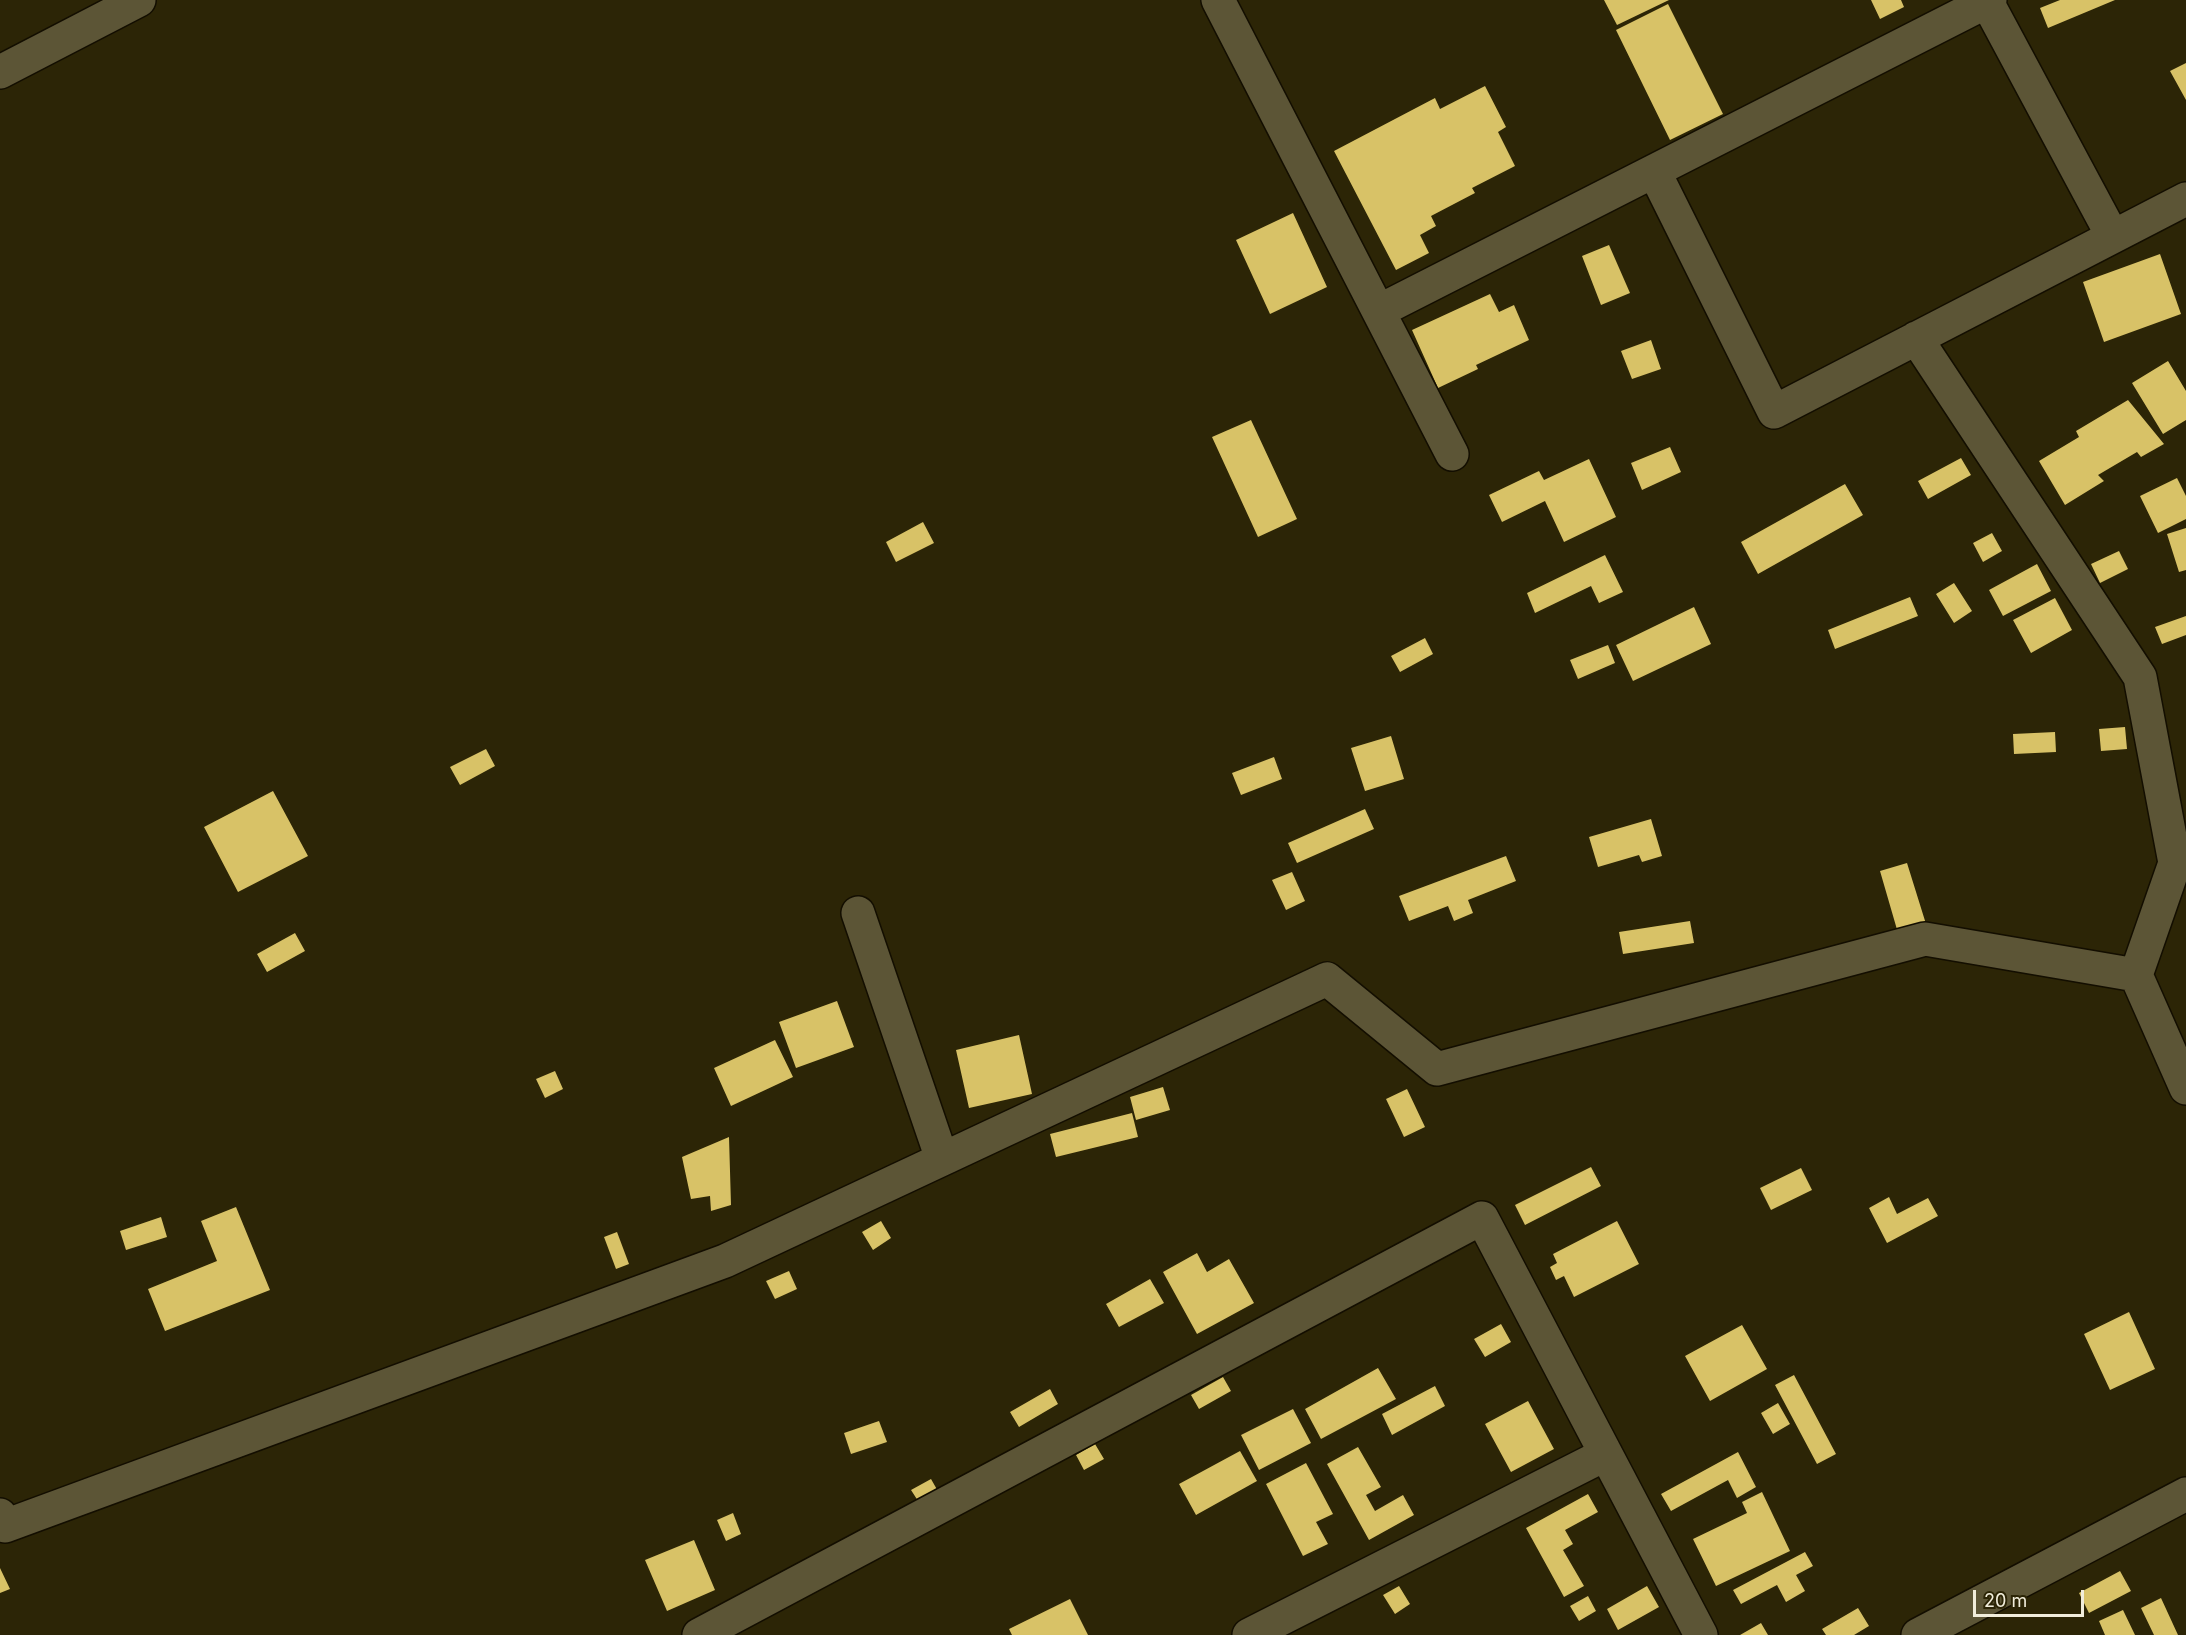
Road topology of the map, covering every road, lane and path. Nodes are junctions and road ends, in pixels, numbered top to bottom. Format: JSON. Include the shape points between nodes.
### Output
{"nodes":[{"id":1,"x":139,"y":0,"type":"edge"},
{"id":2,"x":1218,"y":0,"type":"edge"},
{"id":3,"x":1988,"y":0,"type":"edge"},
{"id":4,"x":0,"y":72,"type":"edge"},
{"id":5,"x":1654,"y":171,"type":"junction"},
{"id":6,"x":2186,"y":199,"type":"edge"},
{"id":7,"x":2112,"y":235,"type":"junction"},
{"id":8,"x":1379,"y":311,"type":"junction"},
{"id":9,"x":1916,"y":338,"type":"junction"},
{"id":10,"x":1452,"y":454,"type":"dead end"},
{"id":11,"x":2180,"y":863,"type":"edge"},
{"id":12,"x":858,"y":913,"type":"dead end"},
{"id":13,"x":2136,"y":975,"type":"junction"},
{"id":14,"x":2186,"y":1088,"type":"edge"},
{"id":15,"x":942,"y":1160,"type":"junction"},
{"id":16,"x":1606,"y":1454,"type":"junction"},
{"id":17,"x":2186,"y":1494,"type":"edge"},
{"id":18,"x":0,"y":1515,"type":"edge"},
{"id":19,"x":699,"y":1635,"type":"edge"},
{"id":20,"x":1249,"y":1635,"type":"edge"},
{"id":21,"x":1701,"y":1635,"type":"edge"},
{"id":22,"x":1918,"y":1635,"type":"edge"}],
"edges":[{"from":1,"to":4,"type":"street"},
{"from":2,"to":8,"type":"street"},
{"from":3,"to":5,"type":"street"},
{"from":3,"to":7,"type":"street"},
{"from":5,"to":8,"type":"street"},
{"from":5,"to":9,"type":"street","via":[[1774,412]]},
{"from":6,"to":7,"type":"street"},
{"from":7,"to":9,"type":"street"},
{"from":8,"to":10,"type":"street"},
{"from":9,"to":11,"type":"street","via":[[2140,678]]},
{"from":11,"to":13,"type":"street"},
{"from":12,"to":15,"type":"street"},
{"from":13,"to":14,"type":"street"},
{"from":13,"to":15,"type":"street","via":[[1925,939],[1437,1070],[1327,979]]},
{"from":15,"to":18,"type":"street","via":[[725,1261],[5,1526]]},
{"from":16,"to":19,"type":"street","via":[[1482,1218]]},
{"from":16,"to":20,"type":"street"},
{"from":16,"to":21,"type":"street"},
{"from":17,"to":22,"type":"street"}]}
